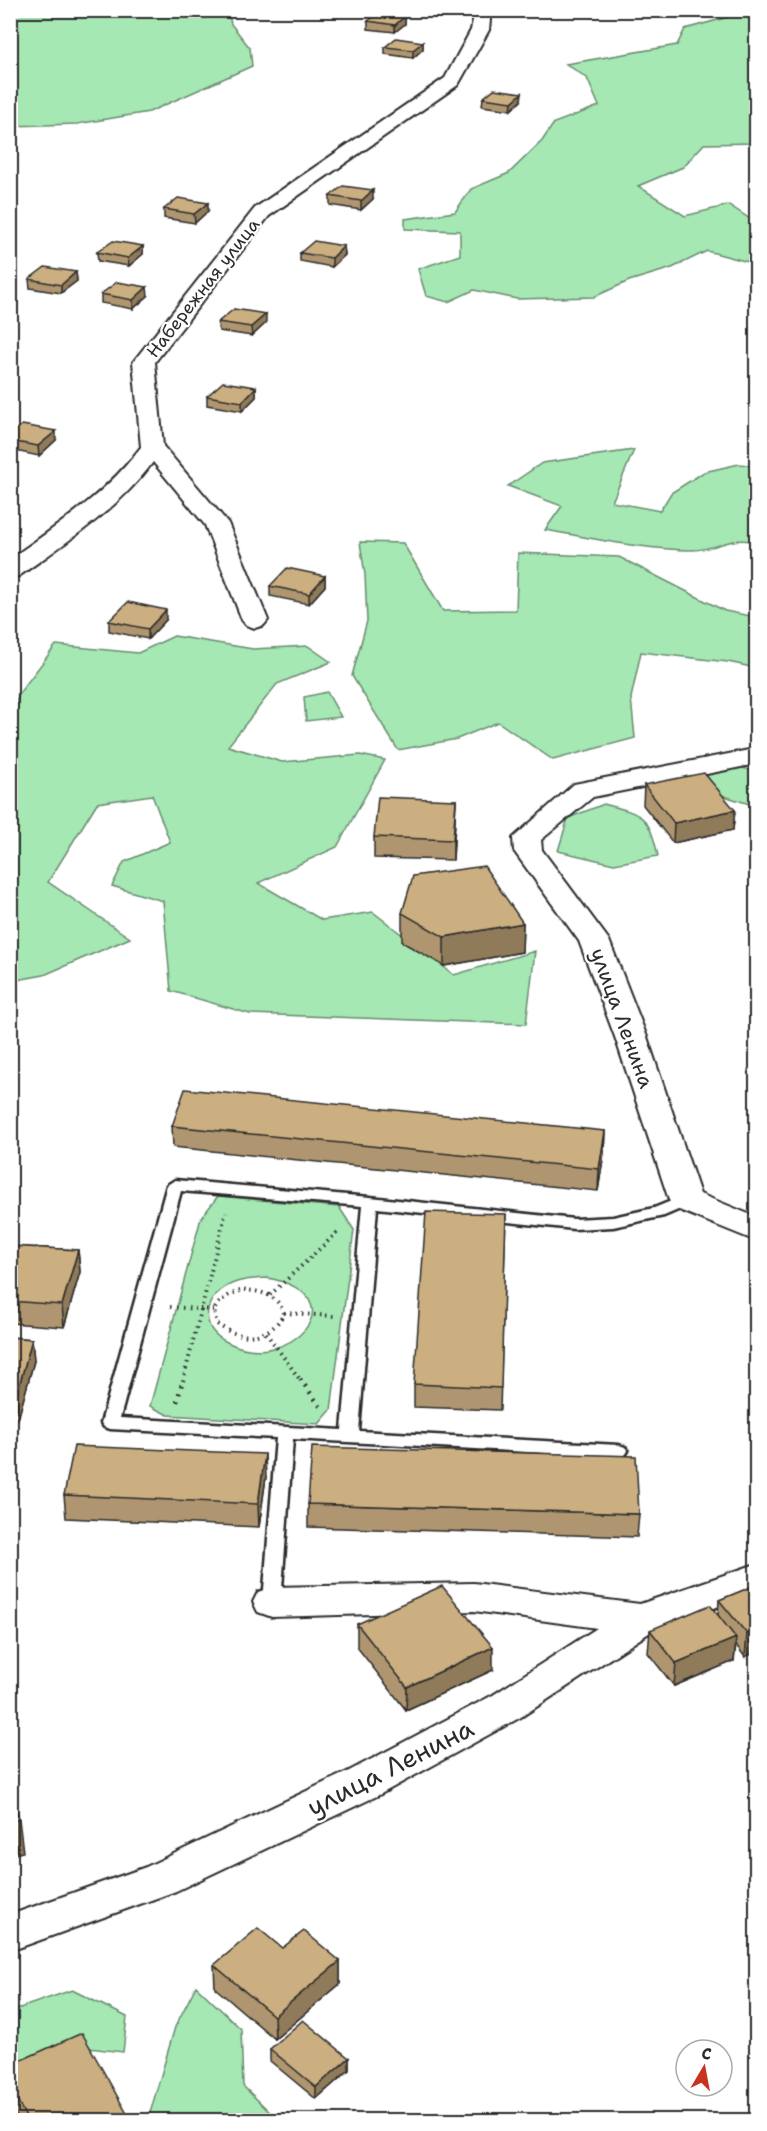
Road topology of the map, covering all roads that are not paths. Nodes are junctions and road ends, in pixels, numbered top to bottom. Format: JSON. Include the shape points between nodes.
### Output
{"nodes":[{"id":1,"x":483,"y":10,"type":"edge"},
{"id":2,"x":152,"y":447,"type":"junction"},
{"id":3,"x":10,"y":571,"type":"edge"},
{"id":4,"x":255,"y":620,"type":"dead end"},
{"id":5,"x":749,"y":758,"type":"dead end"},
{"id":6,"x":686,"y":1200,"type":"junction"},
{"id":7,"x":370,"y":1202,"type":"junction"},
{"id":8,"x":756,"y":1230,"type":"edge"},
{"id":9,"x":285,"y":1432,"type":"junction"},
{"id":10,"x":346,"y":1436,"type":"junction"},
{"id":11,"x":620,"y":1451,"type":"dead end"},
{"id":12,"x":756,"y":1578,"type":"edge"},
{"id":13,"x":272,"y":1602,"type":"joint"},
{"id":14,"x":640,"y":1619,"type":"junction"},
{"id":15,"x":10,"y":1933,"type":"edge"}],
"edges":[{"from":1,"to":2,"type":"street","name":"Набережная улица","via":[[480,30],[452,81],[262,212],[144,362]]},
{"from":2,"to":3,"type":"street","via":[[130,477],[95,509]]},
{"from":2,"to":4,"type":"street","via":[[216,523]]},
{"from":5,"to":6,"type":"street","name":"улица Ленина","via":[[584,790],[527,838],[528,851],[594,940]]},
{"from":6,"to":7,"type":"lane","via":[[658,1212],[613,1222],[574,1224]]},
{"from":6,"to":8,"type":"street"},
{"from":7,"to":9,"type":"lane","via":[[175,1185],[111,1423]]},
{"from":7,"to":10,"type":"lane"},
{"from":9,"to":10,"type":"lane"},
{"from":9,"to":13,"type":"lane"},
{"from":10,"to":11,"type":"lane"},
{"from":12,"to":14,"type":"street","name":"улица Ленина"},
{"from":13,"to":14,"type":"street","via":[[474,1597]]},
{"from":14,"to":15,"type":"street","name":"улица Ленина","via":[[507,1706],[364,1783],[160,1879]]}]}
